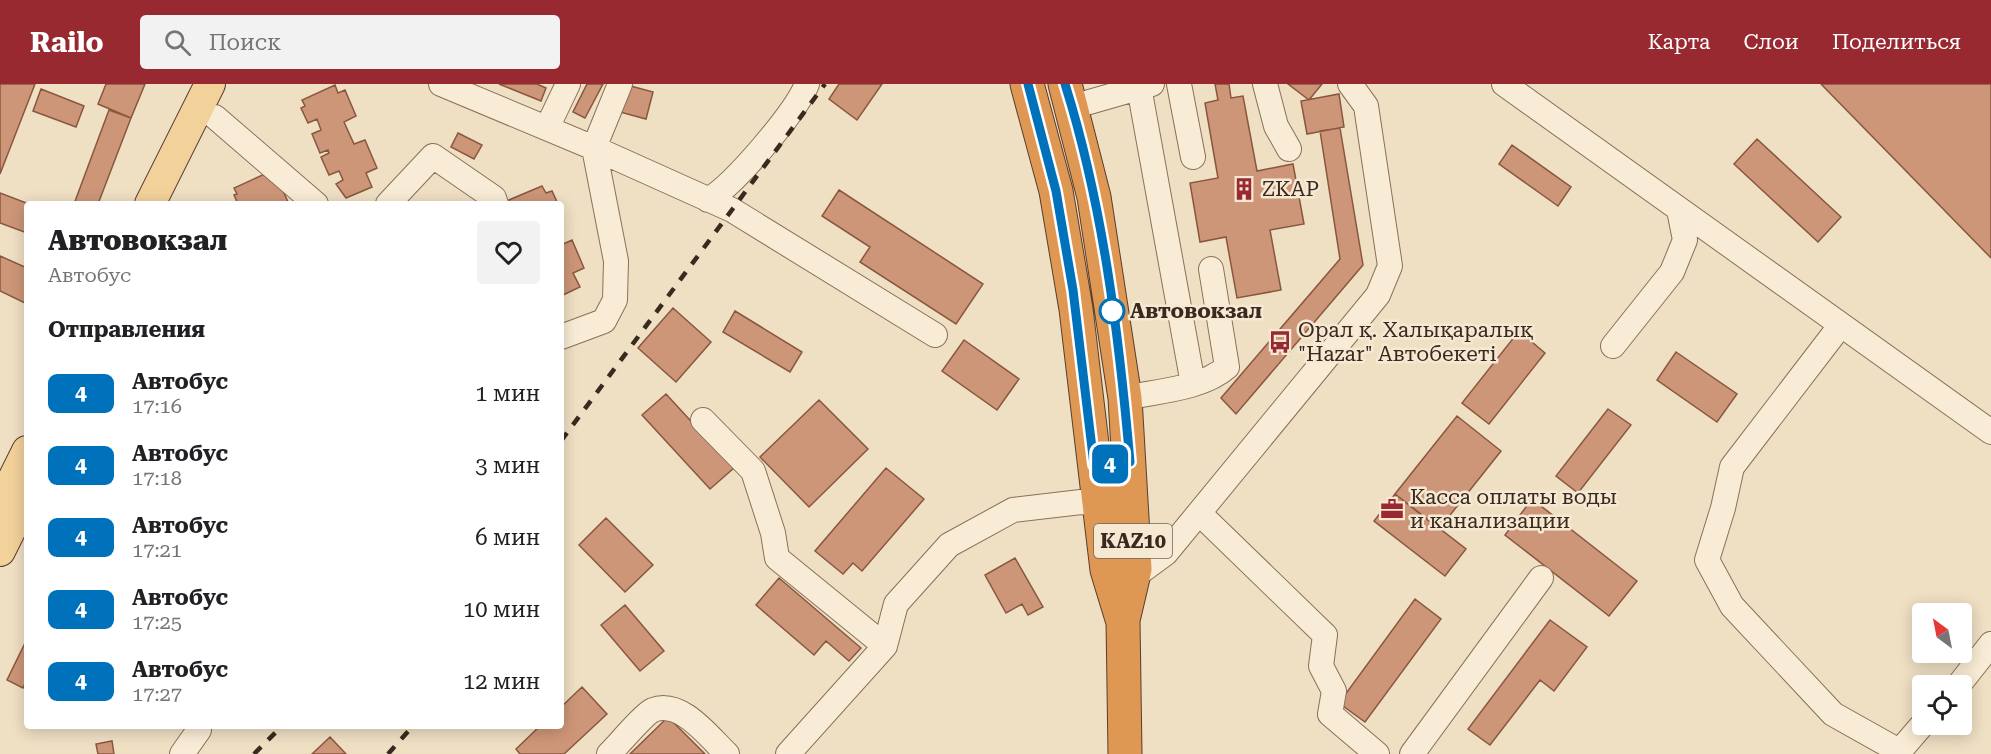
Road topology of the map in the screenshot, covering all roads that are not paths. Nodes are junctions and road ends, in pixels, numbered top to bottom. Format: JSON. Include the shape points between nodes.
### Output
{"nodes":[{"id":1,"x":210,"y":84,"type":"edge"},
{"id":2,"x":231,"y":84,"type":"edge"},
{"id":3,"x":441,"y":84,"type":"edge"},
{"id":4,"x":568,"y":84,"type":"edge"},
{"id":5,"x":620,"y":84,"type":"edge"},
{"id":6,"x":807,"y":84,"type":"edge"},
{"id":7,"x":1028,"y":84,"type":"edge"},
{"id":8,"x":1179,"y":84,"type":"edge"},
{"id":9,"x":1265,"y":84,"type":"edge"},
{"id":10,"x":1350,"y":84,"type":"edge"},
{"id":11,"x":1504,"y":84,"type":"edge"},
{"id":12,"x":1146,"y":86,"type":"edge"},
{"id":13,"x":1069,"y":95,"type":"edge"},
{"id":14,"x":215,"y":117,"type":"junction"},
{"id":15,"x":547,"y":128,"type":"junction"},
{"id":16,"x":594,"y":148,"type":"junction"},
{"id":17,"x":1289,"y":149,"type":"dead end"},
{"id":18,"x":1193,"y":157,"type":"dead end"},
{"id":19,"x":708,"y":200,"type":"junction"},
{"id":20,"x":152,"y":201,"type":"edge"},
{"id":21,"x":173,"y":201,"type":"edge"},
{"id":22,"x":313,"y":201,"type":"edge"},
{"id":23,"x":391,"y":201,"type":"edge"},
{"id":24,"x":489,"y":201,"type":"edge"},
{"id":25,"x":1678,"y":210,"type":"junction"},
{"id":26,"x":1210,"y":269,"type":"dead end"},
{"id":27,"x":1840,"y":326,"type":"junction"},
{"id":28,"x":935,"y":334,"type":"dead end"},
{"id":29,"x":564,"y":336,"type":"edge"},
{"id":30,"x":1614,"y":346,"type":"dead end"},
{"id":31,"x":1193,"y":384,"type":"junction"},
{"id":32,"x":1125,"y":398,"type":"junction"},
{"id":33,"x":704,"y":420,"type":"dead end"},
{"id":34,"x":1991,"y":432,"type":"edge"},
{"id":35,"x":1130,"y":462,"type":"junction"},
{"id":36,"x":1094,"y":465,"type":"junction"},
{"id":37,"x":24,"y":466,"type":"edge"},
{"id":38,"x":24,"y":502,"type":"edge"},
{"id":39,"x":1098,"y":504,"type":"junction"},
{"id":40,"x":1199,"y":513,"type":"junction"},
{"id":41,"x":13,"y":520,"type":"edge"},
{"id":42,"x":0,"y":551,"type":"edge"},
{"id":43,"x":1132,"y":578,"type":"junction"},
{"id":44,"x":1541,"y":578,"type":"dead end"},
{"id":45,"x":1123,"y":620,"type":"junction"},
{"id":46,"x":1991,"y":644,"type":"edge"},
{"id":47,"x":885,"y":646,"type":"junction"},
{"id":48,"x":1967,"y":675,"type":"edge"},
{"id":49,"x":199,"y":730,"type":"dead end"},
{"id":50,"x":1913,"y":735,"type":"edge"},
{"id":51,"x":1898,"y":752,"type":"edge"},
{"id":52,"x":182,"y":754,"type":"edge"},
{"id":53,"x":609,"y":754,"type":"edge"},
{"id":54,"x":727,"y":754,"type":"edge"},
{"id":55,"x":788,"y":754,"type":"edge"},
{"id":56,"x":1125,"y":754,"type":"edge"},
{"id":57,"x":1377,"y":754,"type":"edge"},
{"id":58,"x":1412,"y":754,"type":"edge"}],
"edges":[{"from":1,"to":20,"type":"main road"},
{"from":2,"to":14,"type":"main road"},
{"from":3,"to":15,"type":"street"},
{"from":4,"to":15,"type":"street"},
{"from":5,"to":16,"type":"street"},
{"from":6,"to":19,"type":"street","via":[[763,147],[721,193]]},
{"from":7,"to":36,"type":"highway","number":"KAZ10","via":[[1056,191],[1077,309]]},
{"from":8,"to":18,"type":"street"},
{"from":9,"to":17,"type":"street","via":[[1276,126]]},
{"from":10,"to":40,"type":"street","via":[[1366,106],[1390,266],[1378,295]]},
{"from":11,"to":25,"type":"street"},
{"from":12,"to":13,"type":"street"},
{"from":12,"to":31,"type":"street"},
{"from":13,"to":32,"type":"highway","number":"KAZ10","via":[[1094,197]]},
{"from":14,"to":21,"type":"main road"},
{"from":14,"to":22,"type":"street"},
{"from":15,"to":16,"type":"street"},
{"from":16,"to":19,"type":"street"},
{"from":16,"to":29,"type":"street","via":[[616,261],[615,300],[604,321]]},
{"from":19,"to":28,"type":"street","via":[[752,221]]},
{"from":23,"to":24,"type":"street","via":[[433,156]]},
{"from":25,"to":27,"type":"street"},
{"from":25,"to":30,"type":"street","via":[[1685,240],[1672,272]]},
{"from":26,"to":31,"type":"street","via":[[1227,367]]},
{"from":27,"to":34,"type":"street"},
{"from":27,"to":51,"type":"street","via":[[1732,467],[1707,560],[1732,606],[1833,714]]},
{"from":31,"to":32,"type":"street"},
{"from":32,"to":35,"type":"highway","number":"KAZ10"},
{"from":33,"to":47,"type":"street","via":[[753,471],[777,558]]},
{"from":35,"to":36,"type":"highway"},
{"from":35,"to":43,"type":"highway","number":"KAZ10","via":[[1135,569]]},
{"from":36,"to":39,"type":"highway","number":"KAZ10"},
{"from":37,"to":41,"type":"main road"},
{"from":38,"to":41,"type":"main road"},
{"from":39,"to":45,"type":"highway","number":"KAZ10","via":[[1107,570]]},
{"from":39,"to":47,"type":"street","via":[[1081,502],[1013,510],[949,545],[896,604]]},
{"from":40,"to":43,"type":"street","via":[[1166,553]]},
{"from":40,"to":57,"type":"street","via":[[1325,635],[1321,666],[1334,691],[1330,714]]},
{"from":41,"to":42,"type":"main road"},
{"from":43,"to":45,"type":"highway","number":"KAZ10"},
{"from":44,"to":58,"type":"street"},
{"from":45,"to":56,"type":"highway","number":"KAZ10"},
{"from":46,"to":48,"type":"street"},
{"from":47,"to":55,"type":"street"},
{"from":49,"to":52,"type":"street"},
{"from":50,"to":51,"type":"street"},
{"from":53,"to":54,"type":"street","via":[[652,711],[672,708]]}]}
